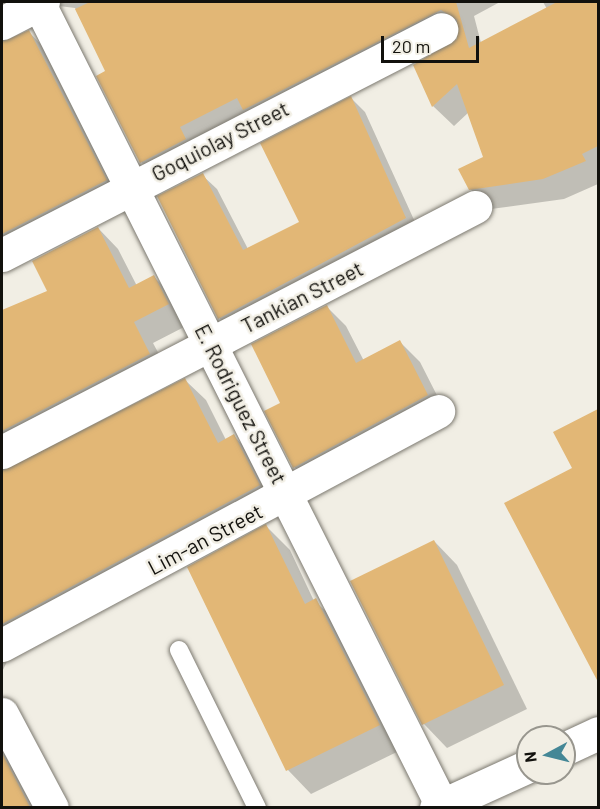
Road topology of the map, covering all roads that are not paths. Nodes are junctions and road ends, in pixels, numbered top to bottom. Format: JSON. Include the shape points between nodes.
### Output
{"nodes":[{"id":1,"x":40,"y":2,"type":"edge"},
{"id":2,"x":2,"y":23,"type":"edge"},
{"id":3,"x":441,"y":29,"type":"dead end"},
{"id":4,"x":131,"y":186,"type":"junction"},
{"id":5,"x":475,"y":207,"type":"dead end"},
{"id":6,"x":2,"y":255,"type":"edge"},
{"id":7,"x":210,"y":344,"type":"junction"},
{"id":8,"x":438,"y":411,"type":"dead end"},
{"id":9,"x":2,"y":452,"type":"edge"},
{"id":10,"x":289,"y":495,"type":"junction"},
{"id":11,"x":2,"y":645,"type":"edge"},
{"id":12,"x":178,"y":650,"type":"dead end"},
{"id":13,"x":2,"y":714,"type":"edge"},
{"id":14,"x":598,"y":733,"type":"edge"},
{"id":15,"x":576,"y":743,"type":"edge"},
{"id":16,"x":516,"y":772,"type":"edge"},
{"id":17,"x":52,"y":807,"type":"edge"},
{"id":18,"x":257,"y":807,"type":"edge"},
{"id":19,"x":440,"y":807,"type":"edge"}],
"edges":[{"from":1,"to":2,"type":"street"},
{"from":1,"to":4,"type":"street","name":"E. Rodriguez Street"},
{"from":3,"to":4,"type":"street","name":"Goquiolay Street"},
{"from":4,"to":6,"type":"street","name":"Goquiolay Street"},
{"from":4,"to":7,"type":"street","name":"E. Rodriguez Street"},
{"from":5,"to":7,"type":"street","name":"Tankian Street"},
{"from":7,"to":9,"type":"street","name":"Tankian Street"},
{"from":7,"to":10,"type":"street","name":"E. Rodriguez Street"},
{"from":8,"to":10,"type":"street","name":"Lim-an Street"},
{"from":10,"to":11,"type":"street","name":"Lim-an Street"},
{"from":10,"to":19,"type":"street","name":"E. Rodriguez Street"},
{"from":12,"to":18,"type":"lane"},
{"from":13,"to":17,"type":"street"},
{"from":14,"to":15,"type":"street"},
{"from":16,"to":19,"type":"street"}]}
